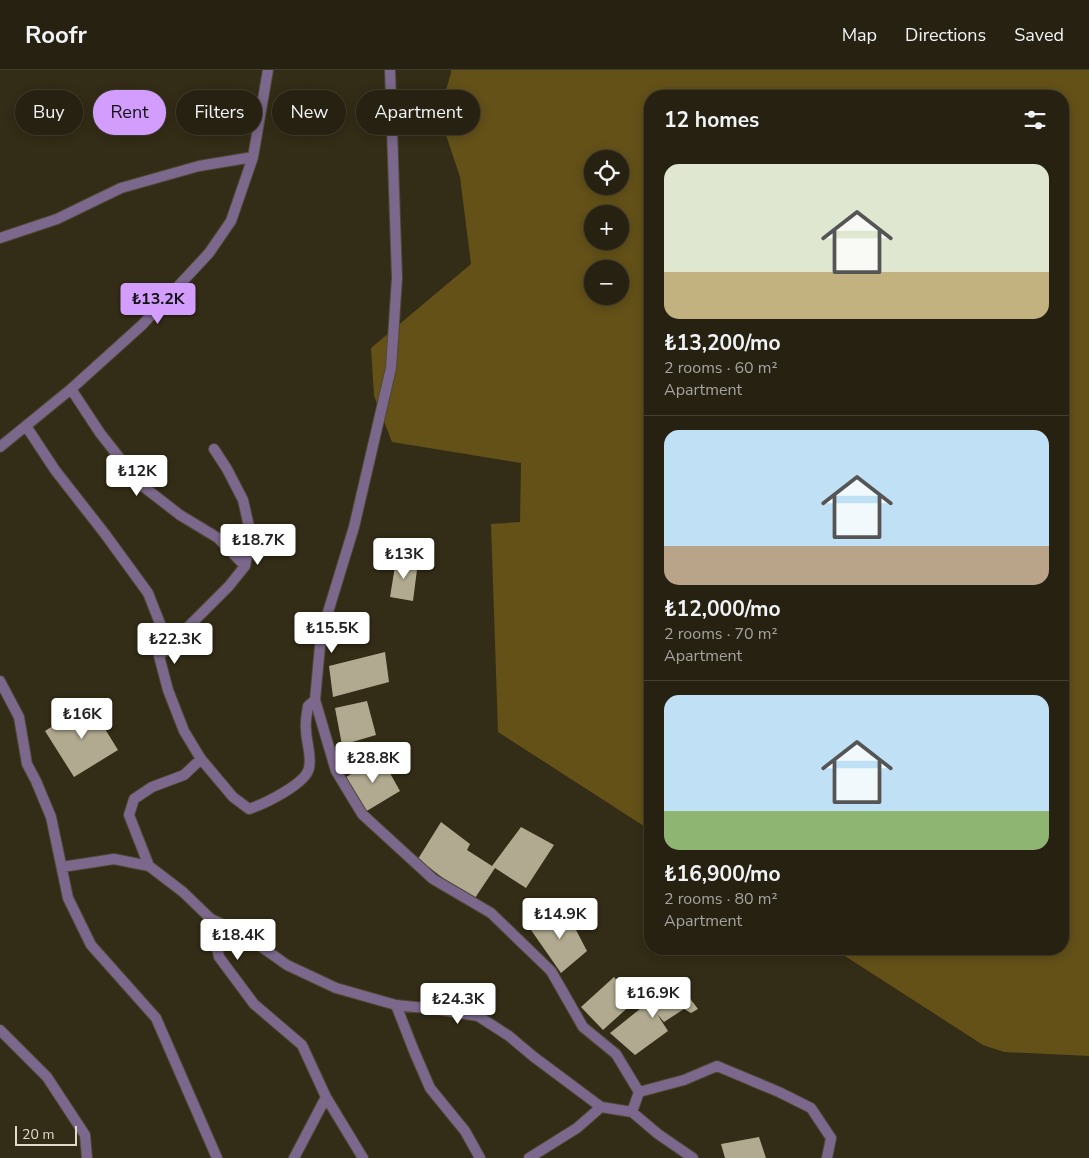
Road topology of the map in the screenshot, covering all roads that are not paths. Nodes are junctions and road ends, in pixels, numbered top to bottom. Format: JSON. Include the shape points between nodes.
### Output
{"nodes":[{"id":1,"x":268,"y":70,"type":"edge"},
{"id":2,"x":390,"y":70,"type":"edge"},
{"id":3,"x":253,"y":157,"type":"junction"},
{"id":4,"x":0,"y":238,"type":"edge"},
{"id":5,"x":72,"y":389,"type":"junction"},
{"id":6,"x":26,"y":426,"type":"junction"},
{"id":7,"x":0,"y":447,"type":"edge"},
{"id":8,"x":214,"y":449,"type":"dead end"},
{"id":9,"x":245,"y":566,"type":"junction"},
{"id":10,"x":159,"y":656,"type":"junction"},
{"id":11,"x":0,"y":682,"type":"edge"},
{"id":12,"x":315,"y":700,"type":"junction"},
{"id":13,"x":201,"y":759,"type":"junction"},
{"id":14,"x":149,"y":866,"type":"junction"},
{"id":15,"x":62,"y":868,"type":"junction"},
{"id":16,"x":211,"y":919,"type":"junction"},
{"id":17,"x":396,"y":1005,"type":"junction"},
{"id":18,"x":0,"y":1030,"type":"edge"},
{"id":19,"x":639,"y":1092,"type":"junction"},
{"id":20,"x":326,"y":1097,"type":"junction"},
{"id":21,"x":601,"y":1107,"type":"junction"},
{"id":22,"x":632,"y":1112,"type":"junction"},
{"id":23,"x":87,"y":1158,"type":"edge"},
{"id":24,"x":217,"y":1158,"type":"edge"},
{"id":25,"x":294,"y":1158,"type":"edge"},
{"id":26,"x":363,"y":1158,"type":"edge"},
{"id":27,"x":480,"y":1158,"type":"edge"},
{"id":28,"x":529,"y":1158,"type":"edge"},
{"id":29,"x":693,"y":1158,"type":"edge"},
{"id":30,"x":827,"y":1158,"type":"edge"}],
"edges":[{"from":1,"to":3,"type":"street"},
{"from":2,"to":12,"type":"street","via":[[397,278],[391,368],[354,527],[321,635]]},
{"from":3,"to":4,"type":"street","via":[[199,166],[121,188],[57,219]]},
{"from":3,"to":5,"type":"street","via":[[231,221],[209,252],[142,325]]},
{"from":5,"to":6,"type":"street"},
{"from":5,"to":9,"type":"street","via":[[100,433],[140,484],[218,538]]},
{"from":6,"to":7,"type":"street"},
{"from":6,"to":10,"type":"street","via":[[55,470],[148,593],[161,626]]},
{"from":8,"to":9,"type":"street","via":[[243,500],[251,535]]},
{"from":9,"to":10,"type":"street"},
{"from":10,"to":13,"type":"street","via":[[184,731]]},
{"from":11,"to":15,"type":"street","via":[[19,717],[27,764],[51,817]]},
{"from":12,"to":13,"type":"street","via":[[308,706],[306,729],[309,770],[298,783],[262,805],[249,809],[233,797]]},
{"from":12,"to":19,"type":"street","via":[[336,770],[362,814],[433,879],[491,913],[551,971],[583,1027],[616,1054]]},
{"from":13,"to":14,"type":"street","via":[[184,775],[152,786],[134,799],[129,816]]},
{"from":14,"to":15,"type":"street","via":[[114,859]]},
{"from":14,"to":16,"type":"street"},
{"from":15,"to":24,"type":"street","via":[[68,898],[92,945],[156,1018]]},
{"from":16,"to":17,"type":"street","via":[[242,933],[287,965],[336,988]]},
{"from":16,"to":20,"type":"street","via":[[219,957],[254,1004],[302,1045]]},
{"from":17,"to":21,"type":"street","via":[[478,1016]]},
{"from":17,"to":27,"type":"street","via":[[430,1088]]},
{"from":18,"to":23,"type":"street","via":[[47,1077],[85,1135]]},
{"from":19,"to":22,"type":"street"},
{"from":19,"to":30,"type":"street","via":[[684,1080],[717,1066],[811,1108],[831,1138]]},
{"from":20,"to":25,"type":"street"},
{"from":20,"to":26,"type":"street"},
{"from":21,"to":22,"type":"street"},
{"from":21,"to":28,"type":"street","via":[[577,1128]]},
{"from":22,"to":29,"type":"street"}]}
